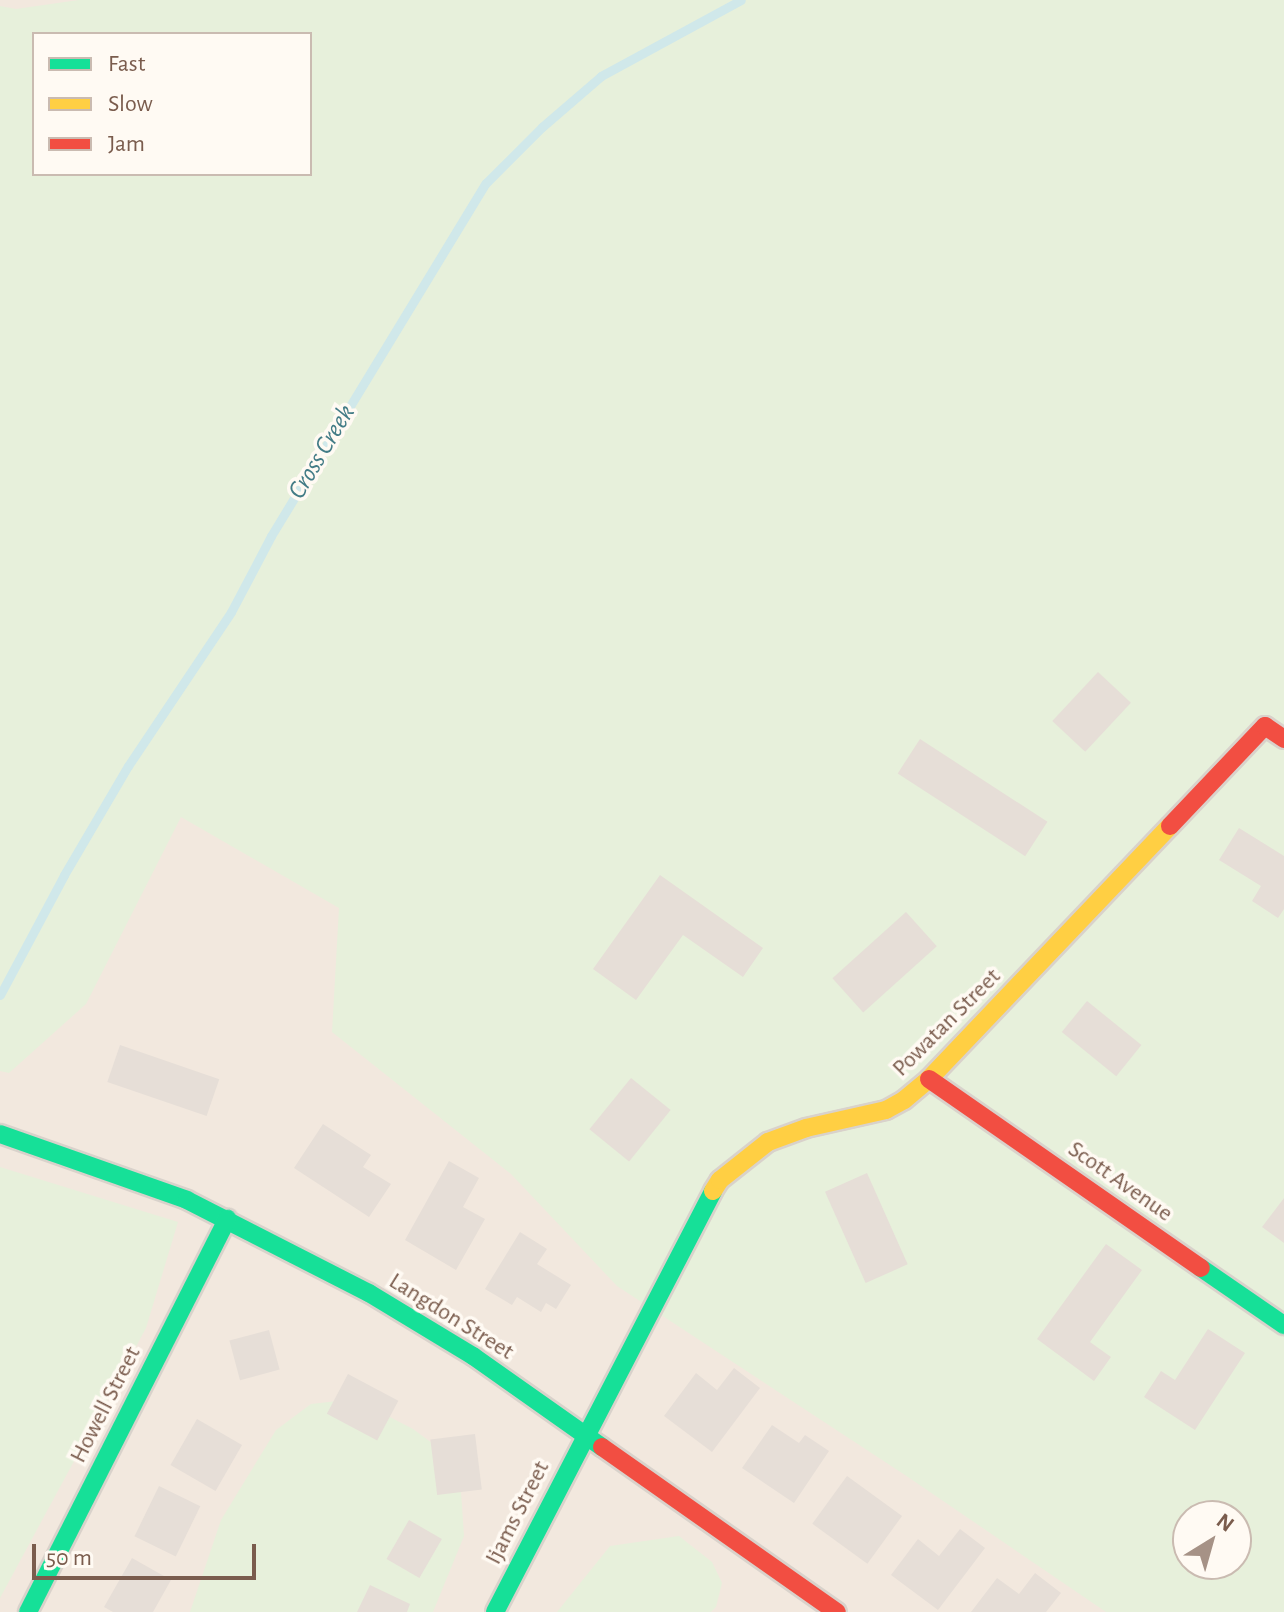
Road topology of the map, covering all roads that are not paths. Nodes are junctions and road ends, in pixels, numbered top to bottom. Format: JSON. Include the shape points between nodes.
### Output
{"nodes":[{"id":1,"x":1284,"y":739,"type":"edge"},
{"id":2,"x":929,"y":1079,"type":"junction"},
{"id":3,"x":0,"y":1134,"type":"edge"},
{"id":4,"x":227,"y":1219,"type":"junction"},
{"id":5,"x":1284,"y":1325,"type":"edge"},
{"id":6,"x":584,"y":1436,"type":"junction"},
{"id":7,"x":28,"y":1612,"type":"edge"},
{"id":8,"x":495,"y":1612,"type":"edge"},
{"id":9,"x":837,"y":1612,"type":"edge"}],
"edges":[{"from":1,"to":2,"type":"street","name":"Powatan Street","via":[[1265,726]]},
{"from":2,"to":5,"type":"street","name":"Scott Avenue"},
{"from":2,"to":6,"type":"street","name":"Powatan Street","via":[[886,1110],[768,1142],[720,1180]]},
{"from":3,"to":4,"type":"street","name":"Langdon Street"},
{"from":4,"to":6,"type":"street","name":"Langdon Street","via":[[369,1293]]},
{"from":4,"to":7,"type":"street","name":"Howell Street"},
{"from":6,"to":8,"type":"street","name":"Ijams Street"},
{"from":6,"to":9,"type":"street","name":"Langdon Street"}]}
